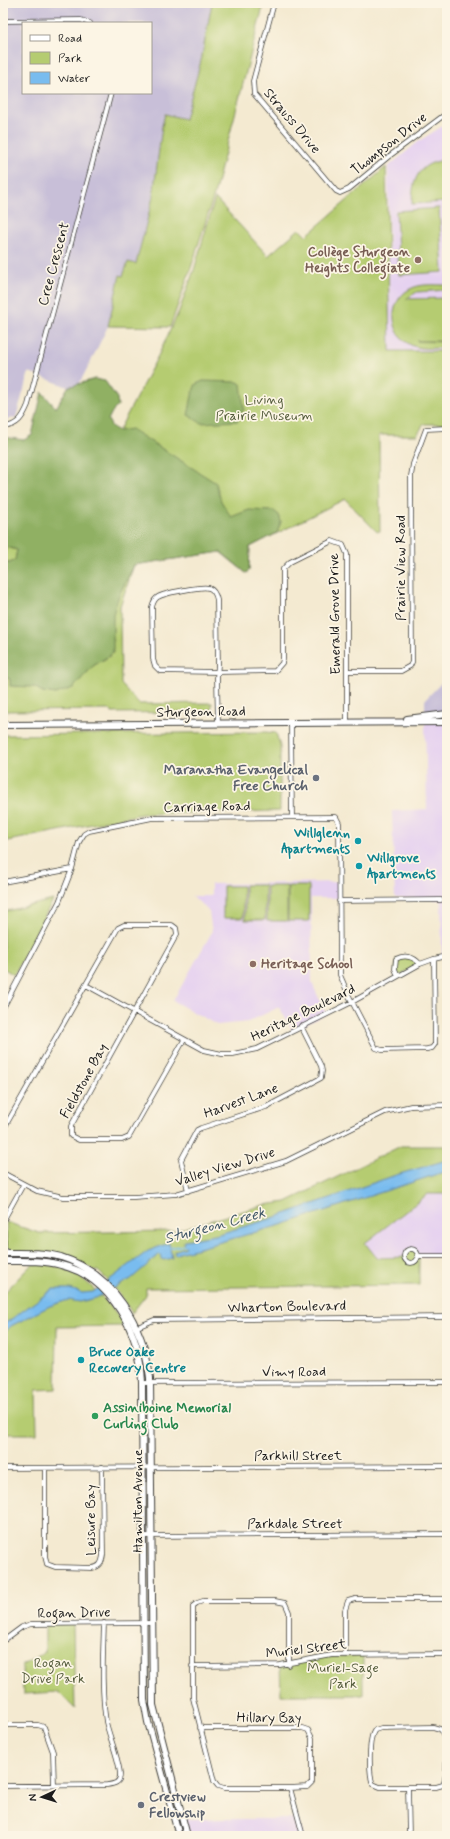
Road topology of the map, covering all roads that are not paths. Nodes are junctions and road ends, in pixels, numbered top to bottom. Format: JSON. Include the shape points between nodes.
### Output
{"nodes":[{"id":1,"x":274,"y":3,"type":"edge"},
{"id":2,"x":3,"y":21,"type":"edge"},
{"id":3,"x":87,"y":22,"type":"edge"},
{"id":4,"x":111,"y":94,"type":"edge"},
{"id":5,"x":447,"y":113,"type":"edge"},
{"id":6,"x":344,"y":192,"type":"joint"},
{"id":7,"x":3,"y":427,"type":"edge"},
{"id":8,"x":447,"y":428,"type":"edge"},
{"id":9,"x":347,"y":671,"type":"junction"},
{"id":10,"x":218,"y":672,"type":"junction"},
{"id":11,"x":447,"y":714,"type":"edge"},
{"id":12,"x":347,"y":722,"type":"junction"},
{"id":13,"x":400,"y":722,"type":"junction"},
{"id":14,"x":447,"y":722,"type":"edge"},
{"id":15,"x":290,"y":723,"type":"junction"},
{"id":16,"x":218,"y":724,"type":"junction"},
{"id":17,"x":3,"y":725,"type":"edge"},
{"id":18,"x":292,"y":817,"type":"junction"},
{"id":19,"x":72,"y":869,"type":"junction"},
{"id":20,"x":3,"y":882,"type":"edge"},
{"id":21,"x":441,"y":900,"type":"dead end"},
{"id":22,"x":339,"y":901,"type":"junction"},
{"id":23,"x":447,"y":956,"type":"edge"},
{"id":24,"x":434,"y":959,"type":"junction"},
{"id":25,"x":420,"y":964,"type":"junction"},
{"id":26,"x":398,"y":976,"type":"junction"},
{"id":27,"x":86,"y":984,"type":"junction"},
{"id":28,"x":4,"y":1002,"type":"edge"},
{"id":29,"x":352,"y":1002,"type":"junction"},
{"id":30,"x":3,"y":1008,"type":"edge"},
{"id":31,"x":134,"y":1012,"type":"junction"},
{"id":32,"x":301,"y":1026,"type":"junction"},
{"id":33,"x":184,"y":1040,"type":"junction"},
{"id":34,"x":447,"y":1105,"type":"edge"},
{"id":35,"x":3,"y":1130,"type":"edge"},
{"id":36,"x":3,"y":1174,"type":"edge"},
{"id":37,"x":24,"y":1185,"type":"junction"},
{"id":38,"x":188,"y":1191,"type":"junction"},
{"id":39,"x":3,"y":1221,"type":"edge"},
{"id":40,"x":4,"y":1253,"type":"edge"},
{"id":41,"x":417,"y":1256,"type":"dead end"},
{"id":42,"x":447,"y":1256,"type":"edge"},
{"id":43,"x":4,"y":1261,"type":"edge"},
{"id":44,"x":93,"y":1277,"type":"junction"},
{"id":45,"x":114,"y":1297,"type":"junction"},
{"id":46,"x":447,"y":1317,"type":"edge"},
{"id":47,"x":136,"y":1327,"type":"junction"},
{"id":48,"x":130,"y":1330,"type":"junction"},
{"id":49,"x":447,"y":1382,"type":"edge"},
{"id":50,"x":142,"y":1383,"type":"junction"},
{"id":51,"x":150,"y":1383,"type":"junction"},
{"id":52,"x":447,"y":1466,"type":"edge"},
{"id":53,"x":102,"y":1467,"type":"junction"},
{"id":54,"x":3,"y":1468,"type":"edge"},
{"id":55,"x":45,"y":1468,"type":"junction"},
{"id":56,"x":143,"y":1468,"type":"junction"},
{"id":57,"x":150,"y":1468,"type":"junction"},
{"id":58,"x":447,"y":1534,"type":"edge"},
{"id":59,"x":143,"y":1536,"type":"junction"},
{"id":60,"x":151,"y":1536,"type":"junction"},
{"id":61,"x":447,"y":1599,"type":"edge"},
{"id":62,"x":104,"y":1623,"type":"junction"},
{"id":63,"x":144,"y":1623,"type":"junction"},
{"id":64,"x":151,"y":1623,"type":"junction"},
{"id":65,"x":3,"y":1641,"type":"edge"},
{"id":66,"x":447,"y":1654,"type":"edge"},
{"id":67,"x":345,"y":1655,"type":"junction"},
{"id":68,"x":289,"y":1664,"type":"junction"},
{"id":69,"x":192,"y":1666,"type":"junction"},
{"id":70,"x":3,"y":1725,"type":"edge"},
{"id":71,"x":200,"y":1728,"type":"junction"},
{"id":72,"x":54,"y":1785,"type":"junction"},
{"id":73,"x":3,"y":1786,"type":"edge"},
{"id":74,"x":408,"y":1787,"type":"junction"},
{"id":75,"x":290,"y":1788,"type":"junction"},
{"id":76,"x":179,"y":1836,"type":"edge"},
{"id":77,"x":187,"y":1836,"type":"edge"},
{"id":78,"x":303,"y":1836,"type":"edge"},
{"id":79,"x":409,"y":1836,"type":"edge"}],
"edges":[{"from":1,"to":6,"type":"street","name":"Strauss Drive","via":[[253,81],[254,94],[332,186],[340,193]]},
{"from":2,"to":3,"type":"street"},
{"from":4,"to":7,"type":"street","name":"Cree Crescent","via":[[28,405],[20,421],[15,425]]},
{"from":5,"to":6,"type":"street","name":"Thompson Drive"},
{"from":8,"to":9,"type":"street","name":"Prairie View Road","via":[[426,429],[412,469],[412,662],[401,671]]},
{"from":9,"to":10,"type":"street","name":"Emerald Grove Drive","via":[[346,554],[343,545],[332,541],[290,562],[283,569],[283,659],[279,667],[270,672]]},
{"from":9,"to":12,"type":"street","name":"Emerald Grove Drive"},
{"from":10,"to":10,"type":"street","via":[[215,593],[204,587],[158,597],[152,607],[155,666],[164,672]]},
{"from":10,"to":16,"type":"street"},
{"from":11,"to":13,"type":"street","name":"Sturgeon Road"},
{"from":12,"to":13,"type":"street","name":"Sturgeon Road"},
{"from":12,"to":15,"type":"street","name":"Sturgeon Road"},
{"from":13,"to":14,"type":"street","name":"Sturgeon Road"},
{"from":15,"to":16,"type":"street","name":"Sturgeon Road"},
{"from":15,"to":18,"type":"street"},
{"from":16,"to":17,"type":"street","name":"Sturgeon Road"},
{"from":18,"to":19,"type":"street","name":"Carriage Road","via":[[152,818],[89,831],[79,842]]},
{"from":18,"to":22,"type":"street","name":"Carriage Road","via":[[332,816],[338,820]]},
{"from":19,"to":20,"type":"street"},
{"from":19,"to":28,"type":"street","name":"Carriage Road","via":[[59,902]]},
{"from":21,"to":22,"type":"street"},
{"from":22,"to":29,"type":"street","name":"Carriage Road","via":[[340,975]]},
{"from":23,"to":24,"type":"street","name":"Heritage Boulevard"},
{"from":24,"to":25,"type":"street","name":"Heritage Boulevard"},
{"from":24,"to":29,"type":"street","name":"Carriage Road","via":[[435,1044],[432,1048],[376,1048]]},
{"from":25,"to":26,"type":"street","name":"Heritage Boulevard"},
{"from":25,"to":26,"type":"street","via":[[412,957],[396,959],[394,964]]},
{"from":26,"to":29,"type":"street","name":"Heritage Boulevard"},
{"from":27,"to":31,"type":"street","name":"Heritage Boulevard"},
{"from":27,"to":31,"type":"street","via":[[118,928],[124,925],[176,928],[177,934]]},
{"from":27,"to":35,"type":"street"},
{"from":28,"to":30,"type":"street","name":"Carriage Road"},
{"from":29,"to":32,"type":"street","name":"Heritage Boulevard"},
{"from":31,"to":33,"type":"street","name":"Heritage Boulevard"},
{"from":31,"to":33,"type":"street","name":"Fieldstone Bay","via":[[71,1126],[70,1133],[73,1138],[125,1140]]},
{"from":32,"to":33,"type":"street","name":"Heritage Boulevard","via":[[257,1049],[233,1054],[212,1053]]},
{"from":32,"to":38,"type":"street","name":"Harvest Lane","via":[[321,1066],[319,1081],[266,1107],[197,1130],[181,1160]]},
{"from":34,"to":38,"type":"street","name":"Valley View Drive","via":[[411,1106],[385,1112],[286,1161]]},
{"from":36,"to":37,"type":"street","name":"Valley View Drive"},
{"from":37,"to":38,"type":"street","name":"Valley View Drive","via":[[50,1194],[76,1198],[152,1197]]},
{"from":37,"to":39,"type":"street"},
{"from":39,"to":40,"type":"street"},
{"from":40,"to":43,"type":"street"},
{"from":40,"to":44,"type":"street","name":"Hamilton Avenue","via":[[52,1255],[79,1264]]},
{"from":41,"to":42,"type":"street"},
{"from":43,"to":44,"type":"street","name":"Hamilton Avenue","via":[[62,1265]]},
{"from":44,"to":45,"type":"street","name":"Hamilton Avenue"},
{"from":45,"to":47,"type":"street","name":"Hamilton Avenue","via":[[130,1314]]},
{"from":45,"to":48,"type":"street","name":"Hamilton Avenue"},
{"from":46,"to":47,"type":"street","name":"Wharton Boulevard","via":[[154,1320]]},
{"from":47,"to":48,"type":"street","name":"Wharton Boulevard"},
{"from":47,"to":51,"type":"street","name":"Hamilton Avenue","via":[[146,1355]]},
{"from":48,"to":50,"type":"street","name":"Hamilton Avenue","via":[[139,1359]]},
{"from":49,"to":51,"type":"street","name":"Vimy Road"},
{"from":50,"to":51,"type":"street","name":"Vimy Road"},
{"from":50,"to":56,"type":"street","name":"Hamilton Avenue"},
{"from":51,"to":57,"type":"street","name":"Hamilton Avenue"},
{"from":52,"to":57,"type":"street","name":"Parkhill Street"},
{"from":53,"to":55,"type":"street","name":"Parkhill Street"},
{"from":53,"to":55,"type":"street","name":"Leisure Bay","via":[[102,1559],[100,1565],[92,1568],[56,1567],[47,1564]]},
{"from":53,"to":56,"type":"street","name":"Parkhill Street"},
{"from":54,"to":55,"type":"street","name":"Parkhill Street"},
{"from":56,"to":57,"type":"street","name":"Parkhill Street"},
{"from":56,"to":59,"type":"street","name":"Hamilton Avenue"},
{"from":57,"to":60,"type":"street","name":"Hamilton Avenue"},
{"from":58,"to":60,"type":"street","name":"Parkdale Street"},
{"from":59,"to":60,"type":"street","name":"Parkdale Street"},
{"from":59,"to":63,"type":"street","name":"Hamilton Avenue"},
{"from":60,"to":64,"type":"street","name":"Hamilton Avenue"},
{"from":61,"to":67,"type":"street","via":[[348,1601],[345,1610]]},
{"from":62,"to":63,"type":"street","name":"Rogan Drive"},
{"from":62,"to":65,"type":"street","name":"Rogan Drive","via":[[31,1624],[22,1627]]},
{"from":62,"to":72,"type":"street","via":[[104,1707],[120,1772],[119,1778],[111,1785]]},
{"from":63,"to":64,"type":"street","name":"Rogan Drive"},
{"from":63,"to":76,"type":"street","name":"Hamilton Avenue","via":[[146,1715]]},
{"from":64,"to":77,"type":"street","name":"Hamilton Avenue","via":[[152,1705]]},
{"from":66,"to":67,"type":"street","name":"Muriel Street"},
{"from":67,"to":68,"type":"street","name":"Muriel Street","via":[[322,1656]]},
{"from":68,"to":69,"type":"street","name":"Muriel Street"},
{"from":68,"to":69,"type":"street","via":[[289,1612],[285,1603],[203,1601],[195,1604],[192,1610]]},
{"from":69,"to":71,"type":"street","via":[[193,1698]]},
{"from":70,"to":72,"type":"street","via":[[44,1727],[53,1752]]},
{"from":71,"to":75,"type":"street","via":[[214,1781],[218,1786]]},
{"from":71,"to":75,"type":"street","name":"Hillary Bay","via":[[308,1730],[312,1738],[312,1782],[307,1787]]},
{"from":72,"to":73,"type":"street"},
{"from":74,"to":74,"type":"street","via":[[380,1787],[372,1782],[371,1739],[375,1730],[433,1727],[440,1729],[445,1737],[446,1777],[443,1785]]},
{"from":74,"to":79,"type":"street"},
{"from":75,"to":78,"type":"street"}]}
